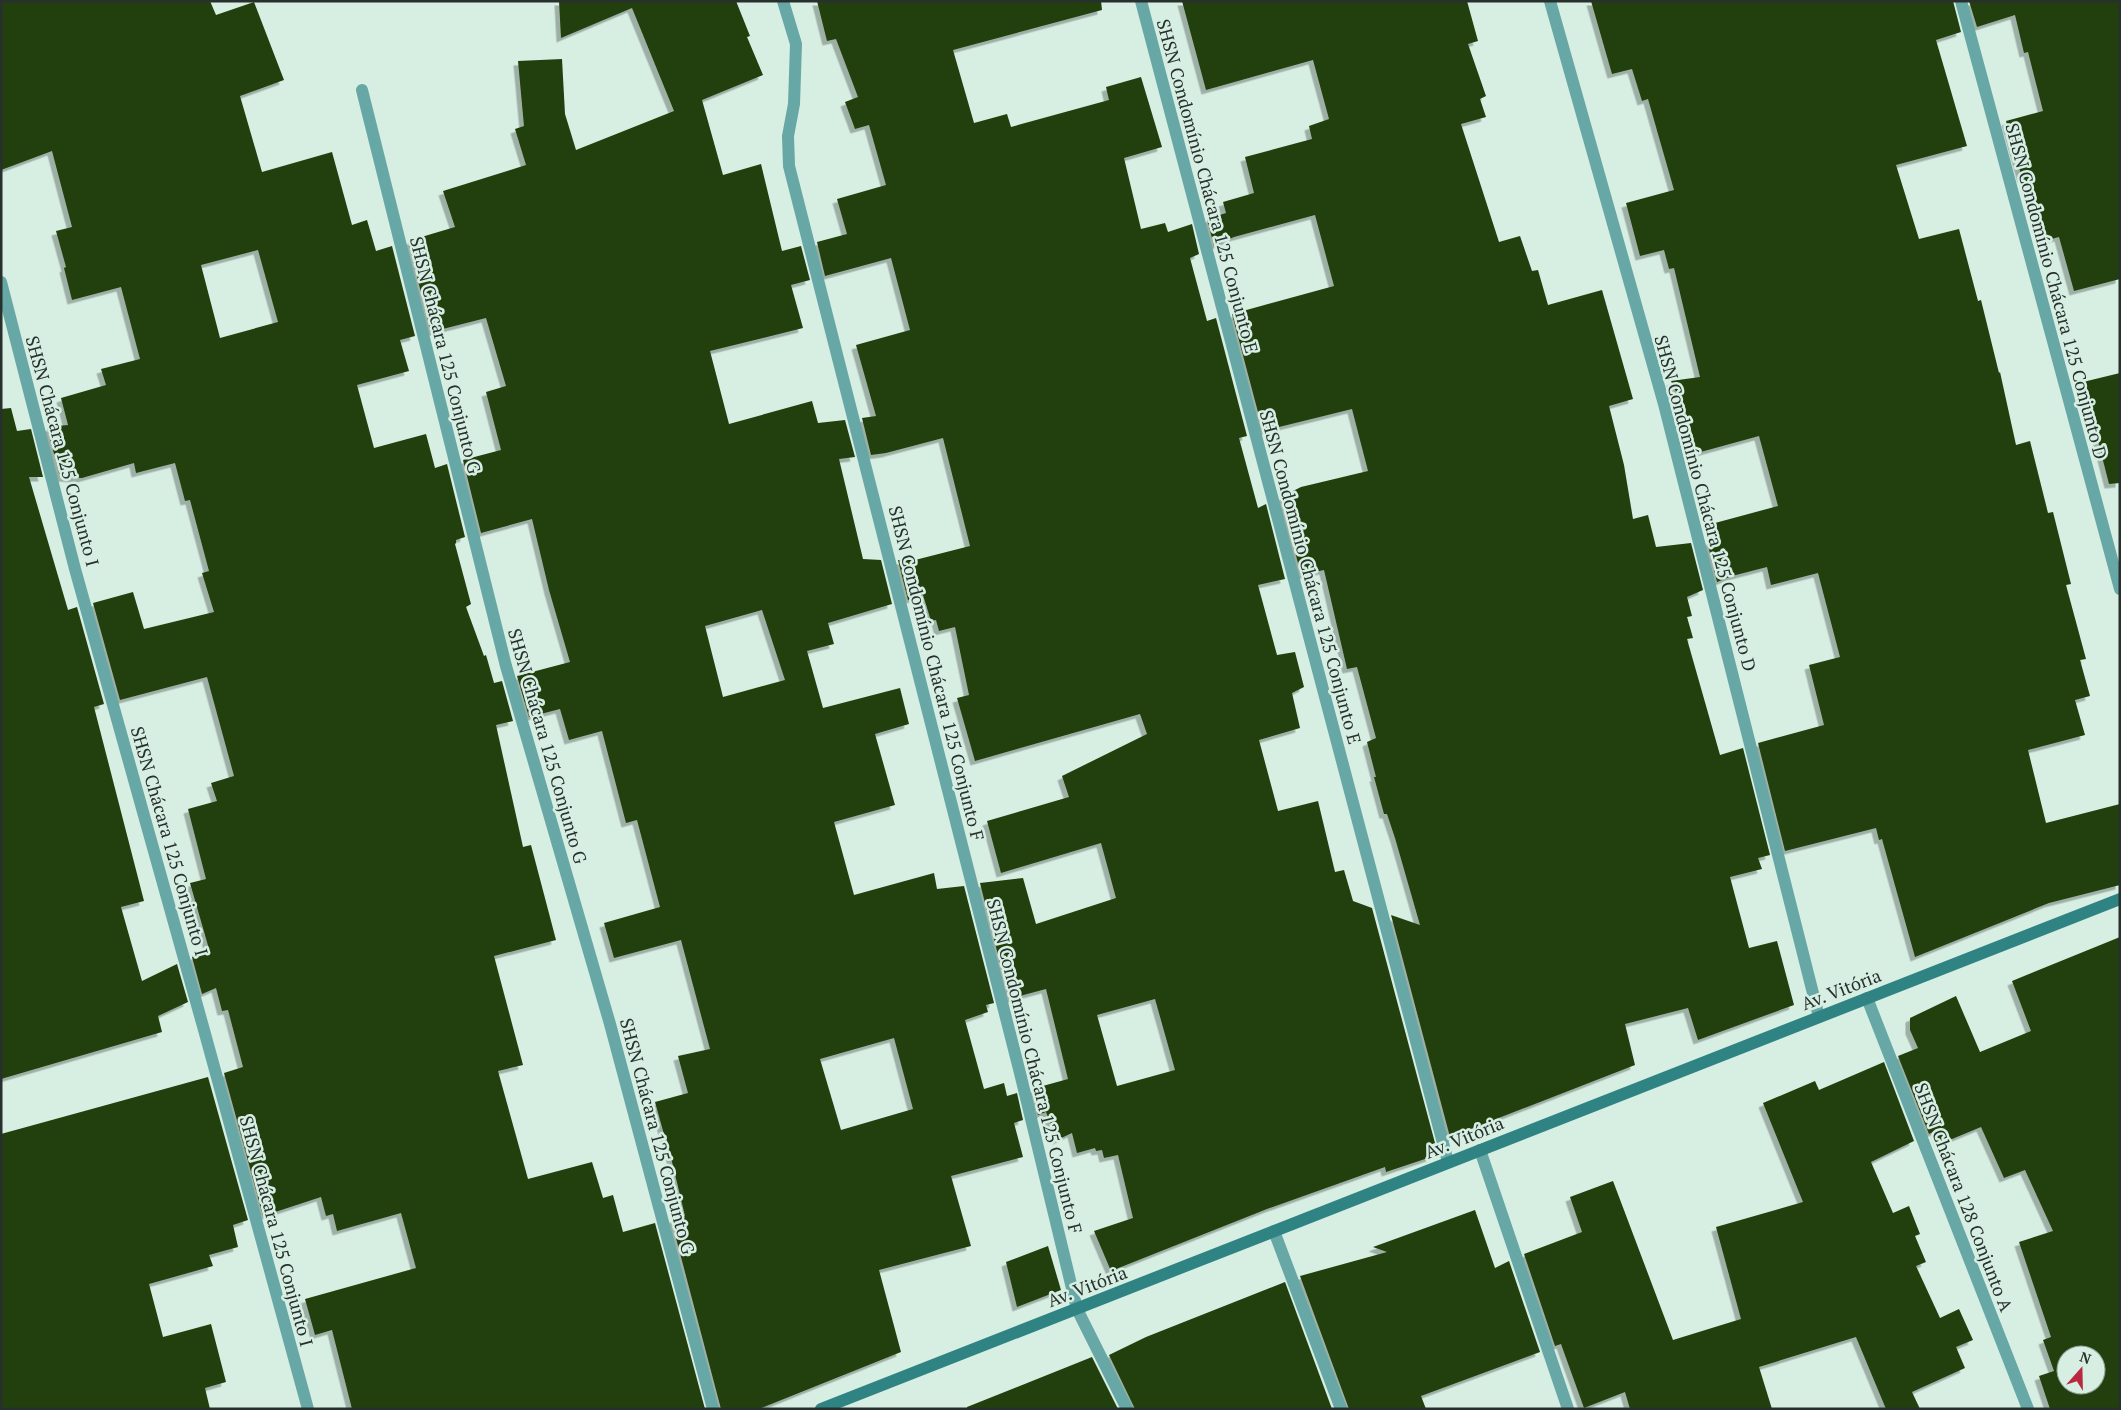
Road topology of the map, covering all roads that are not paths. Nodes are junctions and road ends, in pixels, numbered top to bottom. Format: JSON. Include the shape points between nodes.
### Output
{"nodes":[{"id":1,"x":783,"y":1,"type":"edge"},
{"id":2,"x":1141,"y":1,"type":"edge"},
{"id":3,"x":1550,"y":1,"type":"edge"},
{"id":4,"x":1960,"y":1,"type":"edge"},
{"id":5,"x":362,"y":90,"type":"dead end"},
{"id":6,"x":1,"y":282,"type":"edge"},
{"id":7,"x":2120,"y":590,"type":"edge"},
{"id":8,"x":2120,"y":899,"type":"edge"},
{"id":9,"x":1867,"y":998,"type":"junction"},
{"id":10,"x":1819,"y":1017,"type":"junction"},
{"id":11,"x":1480,"y":1150,"type":"junction"},
{"id":12,"x":1448,"y":1162,"type":"junction"},
{"id":13,"x":1274,"y":1231,"type":"junction"},
{"id":14,"x":1077,"y":1309,"type":"junction"},
{"id":15,"x":828,"y":1408,"type":"edge"},
{"id":16,"x":308,"y":1409,"type":"edge"},
{"id":17,"x":713,"y":1409,"type":"edge"},
{"id":18,"x":1127,"y":1409,"type":"edge"},
{"id":19,"x":1341,"y":1409,"type":"edge"},
{"id":20,"x":1568,"y":1409,"type":"edge"},
{"id":21,"x":2028,"y":1409,"type":"edge"}],
"edges":[{"from":1,"to":14,"type":"street","name":"SHSN Condomínio Chácara 125 Conjunto F","via":[[796,44],[794,104],[788,136],[789,166],[1018,1064]]},
{"from":2,"to":12,"type":"street","name":"SHSN Condomínio Chácara 125 Conjunto E"},
{"from":3,"to":10,"type":"street","name":"SHSN Condomínio Chácara 125 Conjunto D","via":[[1664,404]]},
{"from":4,"to":7,"type":"street","name":"SHSN Condomínio Chácara 125 Conjunto D"},
{"from":5,"to":17,"type":"street","name":"SHSN Chácara 125 Conjunto G","via":[[506,666],[610,1024]]},
{"from":6,"to":16,"type":"street","name":"SHSN Chácara 125 Conjunto I","via":[[75,569]]},
{"from":8,"to":9,"type":"street","name":"Av. Vitória"},
{"from":9,"to":10,"type":"street","name":"Av. Vitória"},
{"from":9,"to":21,"type":"street","name":"SHSN Chácara 128 Conjunto A"},
{"from":10,"to":11,"type":"street","name":"Av. Vitória"},
{"from":11,"to":12,"type":"street","name":"Av. Vitória"},
{"from":11,"to":20,"type":"street"},
{"from":12,"to":13,"type":"street","name":"Av. Vitória"},
{"from":13,"to":14,"type":"street","name":"Av. Vitória"},
{"from":13,"to":19,"type":"street"},
{"from":14,"to":15,"type":"street","name":"Av. Vitória"},
{"from":14,"to":18,"type":"street","name":"SHSN Condomínio Chácara 125 Conjunto F"}]}
